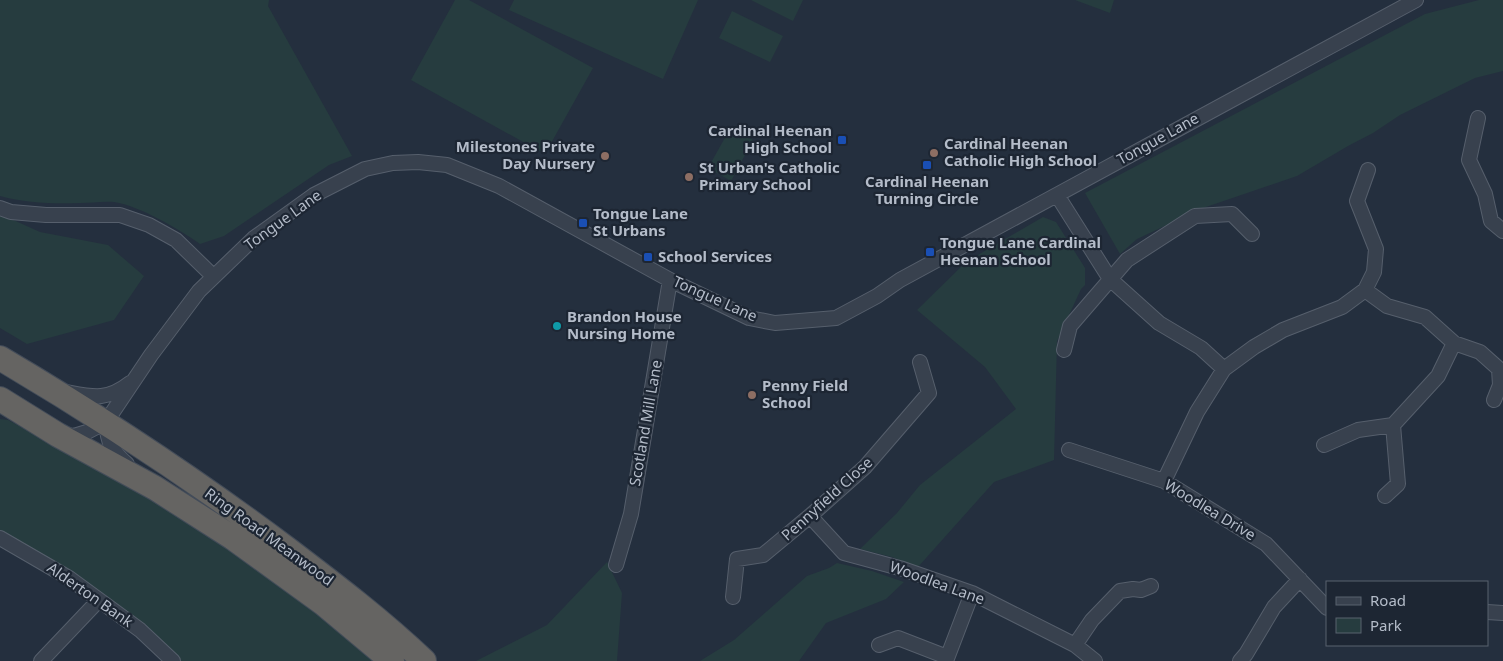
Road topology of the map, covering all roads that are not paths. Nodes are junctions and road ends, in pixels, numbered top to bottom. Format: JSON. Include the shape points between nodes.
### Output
{"nodes":[{"id":1,"x":1416,"y":0,"type":"edge"},
{"id":2,"x":1478,"y":118,"type":"dead end"},
{"id":3,"x":1368,"y":170,"type":"dead end"},
{"id":4,"x":1057,"y":195,"type":"junction"},
{"id":5,"x":0,"y":208,"type":"edge"},
{"id":6,"x":1503,"y":231,"type":"edge"},
{"id":7,"x":1252,"y":234,"type":"dead end"},
{"id":8,"x":214,"y":276,"type":"junction"},
{"id":9,"x":1110,"y":279,"type":"junction"},
{"id":10,"x":670,"y":280,"type":"junction"},
{"id":11,"x":1365,"y":290,"type":"junction"},
{"id":12,"x":1454,"y":343,"type":"junction"},
{"id":13,"x":1064,"y":350,"type":"dead end"},
{"id":14,"x":0,"y":358,"type":"edge"},
{"id":15,"x":920,"y":362,"type":"dead end"},
{"id":16,"x":1224,"y":369,"type":"junction"},
{"id":17,"x":11,"y":372,"type":"edge"},
{"id":18,"x":136,"y":378,"type":"junction"},
{"id":19,"x":55,"y":390,"type":"junction"},
{"id":20,"x":0,"y":399,"type":"edge"},
{"id":21,"x":1494,"y":400,"type":"dead end"},
{"id":22,"x":0,"y":414,"type":"edge"},
{"id":23,"x":106,"y":422,"type":"junction"},
{"id":24,"x":1393,"y":425,"type":"junction"},
{"id":25,"x":50,"y":430,"type":"junction"},
{"id":26,"x":1324,"y":445,"type":"dead end"},
{"id":27,"x":1069,"y":450,"type":"dead end"},
{"id":28,"x":1164,"y":480,"type":"junction"},
{"id":29,"x":154,"y":488,"type":"junction"},
{"id":30,"x":1385,"y":496,"type":"dead end"},
{"id":31,"x":810,"y":516,"type":"junction"},
{"id":32,"x":0,"y":538,"type":"edge"},
{"id":33,"x":616,"y":565,"type":"dead end"},
{"id":34,"x":1300,"y":579,"type":"junction"},
{"id":35,"x":1151,"y":586,"type":"dead end"},
{"id":36,"x":972,"y":593,"type":"junction"},
{"id":37,"x":733,"y":597,"type":"dead end"},
{"id":38,"x":99,"y":600,"type":"junction"},
{"id":39,"x":1326,"y":607,"type":"edge"},
{"id":40,"x":1488,"y":612,"type":"edge"},
{"id":41,"x":1503,"y":613,"type":"edge"},
{"id":42,"x":879,"y":645,"type":"dead end"},
{"id":43,"x":1075,"y":646,"type":"junction"},
{"id":44,"x":946,"y":659,"type":"edge"},
{"id":45,"x":41,"y":661,"type":"edge"},
{"id":46,"x":173,"y":661,"type":"edge"},
{"id":47,"x":392,"y":661,"type":"edge"},
{"id":48,"x":424,"y":661,"type":"edge"},
{"id":49,"x":1095,"y":661,"type":"edge"},
{"id":50,"x":1240,"y":661,"type":"edge"}],
"edges":[{"from":1,"to":4,"type":"street","name":"Tongue Lane"},
{"from":2,"to":6,"type":"street","via":[[1469,160],[1485,194],[1491,220]]},
{"from":3,"to":11,"type":"street","via":[[1357,201],[1376,249],[1374,272]]},
{"from":4,"to":9,"type":"street"},
{"from":4,"to":10,"type":"street","name":"Tongue Lane","via":[[836,318],[775,323],[749,318]]},
{"from":5,"to":8,"type":"street","via":[[46,215],[120,215],[149,225],[176,240]]},
{"from":7,"to":9,"type":"street","via":[[1232,214],[1195,216],[1127,260]]},
{"from":8,"to":10,"type":"street","name":"Tongue Lane","via":[[254,238],[314,195],[365,170],[393,163],[418,162],[447,165],[499,186]]},
{"from":8,"to":18,"type":"street","name":"Tongue Lane","via":[[199,291]]},
{"from":9,"to":13,"type":"street","via":[[1070,326]]},
{"from":9,"to":16,"type":"street","via":[[1158,323],[1201,348]]},
{"from":10,"to":33,"type":"street","name":"Scotland Mill Lane","via":[[631,514]]},
{"from":11,"to":12,"type":"street","via":[[1387,306],[1425,317]]},
{"from":11,"to":16,"type":"street","via":[[1342,307],[1282,330]]},
{"from":12,"to":21,"type":"street","via":[[1480,352],[1499,369],[1500,385]]},
{"from":12,"to":24,"type":"street","via":[[1438,376]]},
{"from":14,"to":17,"type":"highway"},
{"from":15,"to":31,"type":"street","name":"Pennyfield Close","via":[[929,393],[865,467]]},
{"from":16,"to":28,"type":"street","via":[[1197,412]]},
{"from":17,"to":19,"type":"highway"},
{"from":18,"to":19,"type":"street","name":"Tongue Lane","via":[[121,391],[97,398]]},
{"from":18,"to":23,"type":"street","name":"Tongue Lane"},
{"from":19,"to":23,"type":"highway"},
{"from":20,"to":25,"type":"highway","name":"Ring Road Meanwood"},
{"from":22,"to":25,"type":"street"},
{"from":23,"to":25,"type":"street","via":[[74,436]]},
{"from":23,"to":29,"type":"street","name":"Ring Road Meanwood","via":[[112,450]]},
{"from":23,"to":48,"type":"highway","name":"Ring Road Meanwood","via":[[244,517],[340,589]]},
{"from":24,"to":26,"type":"street","via":[[1358,430]]},
{"from":24,"to":30,"type":"street","via":[[1398,484]]},
{"from":25,"to":29,"type":"highway","name":"Ring Road Meanwood"},
{"from":27,"to":28,"type":"street","name":"Woodlea Drive"},
{"from":28,"to":34,"type":"street","name":"Woodlea Drive","via":[[1266,544]]},
{"from":29,"to":47,"type":"highway","name":"Ring Road Meanwood","via":[[233,538],[324,604]]},
{"from":31,"to":36,"type":"street","name":"Woodlea Lane","via":[[844,553]]},
{"from":31,"to":37,"type":"street","name":"Pennyfield Close","via":[[763,555],[737,559]]},
{"from":32,"to":38,"type":"street","name":"Alderton Bank","via":[[69,578]]},
{"from":34,"to":39,"type":"street","name":"Woodlea Drive"},
{"from":34,"to":50,"type":"street","via":[[1274,607]]},
{"from":35,"to":43,"type":"street","via":[[1120,591],[1092,620]]},
{"from":36,"to":43,"type":"street","name":"Woodlea Lane"},
{"from":36,"to":44,"type":"street"},
{"from":38,"to":45,"type":"street"},
{"from":38,"to":46,"type":"street","name":"Alderton Bank","via":[[140,630]]},
{"from":40,"to":41,"type":"street"},
{"from":42,"to":44,"type":"street","via":[[898,638]]},
{"from":43,"to":49,"type":"street","name":"Woodlea Lane"}]}
